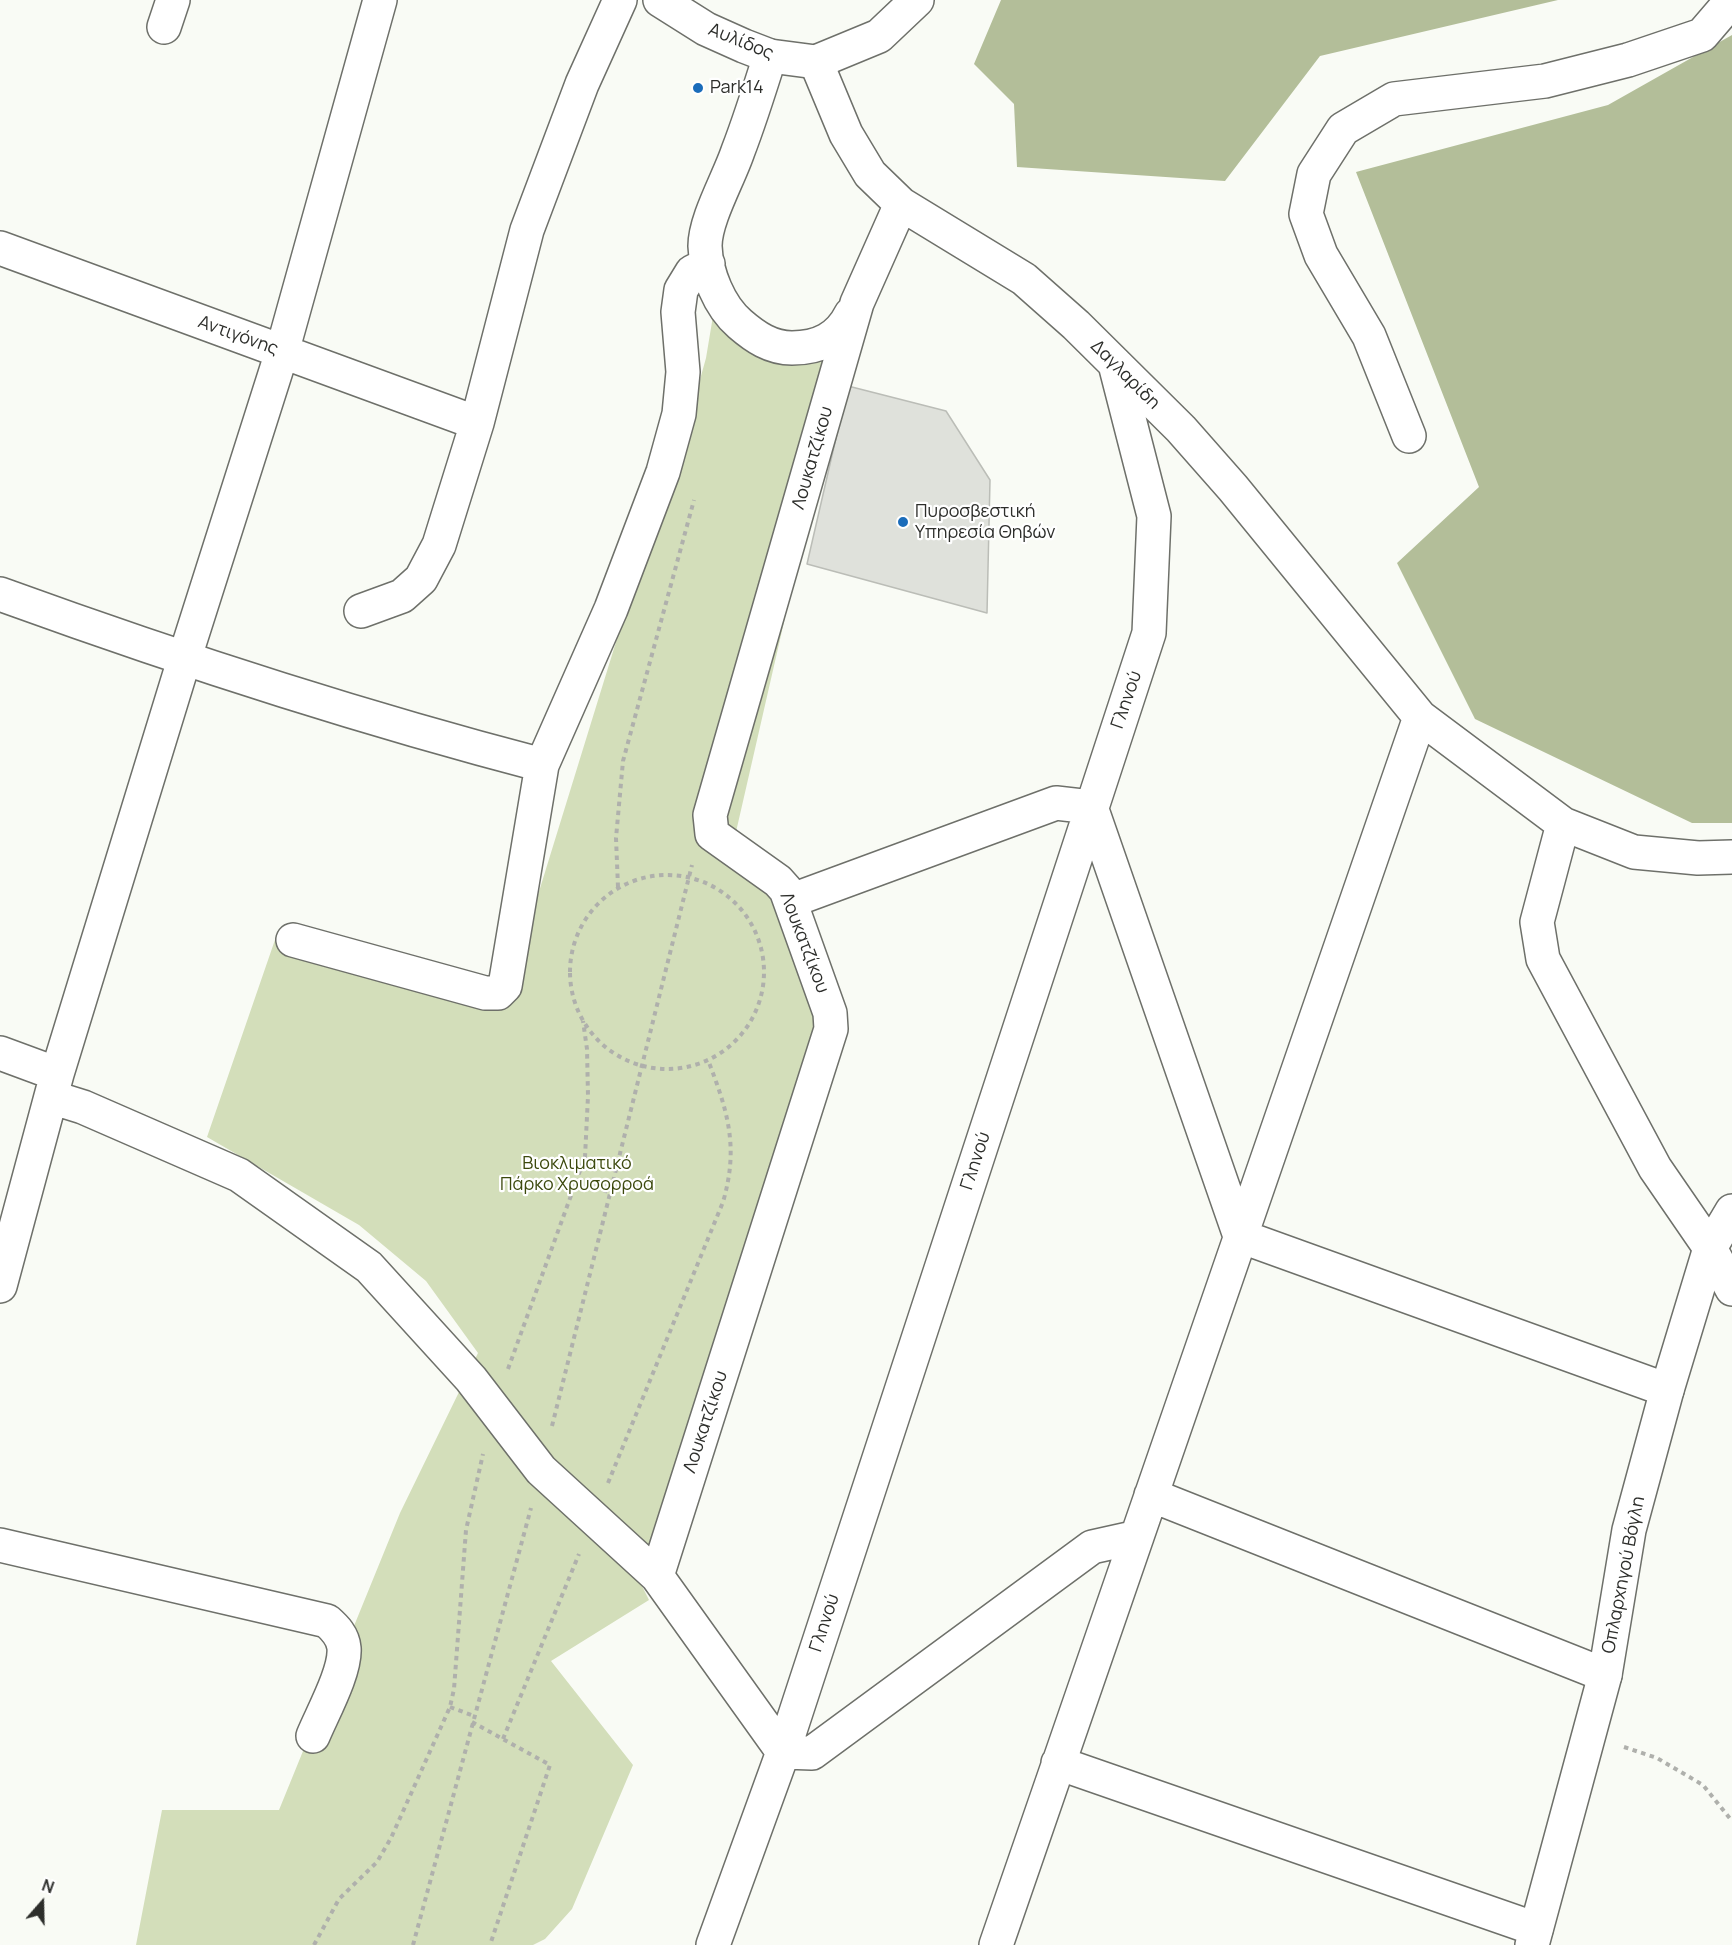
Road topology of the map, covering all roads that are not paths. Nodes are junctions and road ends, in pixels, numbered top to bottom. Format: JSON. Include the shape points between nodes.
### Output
{"nodes":[{"id":1,"x":380,"y":0,"type":"edge"},
{"id":2,"x":620,"y":0,"type":"edge"},
{"id":3,"x":660,"y":0,"type":"edge"},
{"id":4,"x":918,"y":0,"type":"edge"},
{"id":5,"x":1732,"y":0,"type":"edge"},
{"id":6,"x":770,"y":56,"type":"junction"},
{"id":7,"x":816,"y":62,"type":"junction"},
{"id":8,"x":901,"y":204,"type":"junction"},
{"id":9,"x":0,"y":248,"type":"edge"},
{"id":10,"x":708,"y":264,"type":"junction"},
{"id":11,"x":857,"y":303,"type":"junction"},
{"id":12,"x":282,"y":352,"type":"junction"},
{"id":13,"x":1116,"y":368,"type":"junction"},
{"id":14,"x":477,"y":423,"type":"junction"},
{"id":15,"x":1409,"y":436,"type":"dead end"},
{"id":16,"x":0,"y":594,"type":"edge"},
{"id":17,"x":361,"y":611,"type":"dead end"},
{"id":18,"x":184,"y":660,"type":"junction"},
{"id":19,"x":1420,"y":717,"type":"junction"},
{"id":20,"x":542,"y":765,"type":"junction"},
{"id":21,"x":1091,"y":807,"type":"junction"},
{"id":22,"x":1563,"y":824,"type":"junction"},
{"id":23,"x":1732,"y":857,"type":"edge"},
{"id":24,"x":790,"y":901,"type":"junction"},
{"id":25,"x":293,"y":940,"type":"dead end"},
{"id":26,"x":0,"y":1053,"type":"edge"},
{"id":27,"x":54,"y":1085,"type":"junction"},
{"id":28,"x":1732,"y":1211,"type":"edge"},
{"id":29,"x":1240,"y":1236,"type":"junction"},
{"id":30,"x":1710,"y":1248,"type":"junction"},
{"id":31,"x":0,"y":1286,"type":"edge"},
{"id":32,"x":1732,"y":1289,"type":"edge"},
{"id":33,"x":1667,"y":1390,"type":"junction"},
{"id":34,"x":1151,"y":1495,"type":"junction"},
{"id":35,"x":1137,"y":1537,"type":"junction"},
{"id":36,"x":0,"y":1545,"type":"edge"},
{"id":37,"x":657,"y":1576,"type":"junction"},
{"id":38,"x":1605,"y":1675,"type":"junction"},
{"id":39,"x":313,"y":1736,"type":"dead end"},
{"id":40,"x":783,"y":1752,"type":"junction"},
{"id":41,"x":1058,"y":1764,"type":"junction"},
{"id":42,"x":1534,"y":1937,"type":"edge"},
{"id":43,"x":714,"y":1945,"type":"edge"},
{"id":44,"x":996,"y":1945,"type":"edge"}],
"edges":[{"from":1,"to":12,"type":"street"},
{"from":2,"to":14,"type":"street","via":[[582,84],[527,230]]},
{"from":3,"to":6,"type":"street","name":"Αυλίδος","via":[[706,29]]},
{"from":4,"to":7,"type":"street","name":"Αυλίδος","via":[[879,36]]},
{"from":5,"to":15,"type":"street","via":[[1702,34],[1639,56],[1545,81],[1394,99],[1343,129],[1314,174],[1306,214],[1321,255],[1369,336]]},
{"from":6,"to":7,"type":"street","name":"Αυλίδος"},
{"from":6,"to":10,"type":"street","via":[[712,217],[705,244]]},
{"from":7,"to":8,"type":"street","name":"Δαγλαρίδη","via":[[846,134],[870,174]]},
{"from":8,"to":11,"type":"street","name":"Λουκατζίκου"},
{"from":8,"to":13,"type":"street","name":"Δαγλαρίδη","via":[[1024,279],[1077,325]]},
{"from":9,"to":12,"type":"street","name":"Αντιγόνης"},
{"from":10,"to":11,"type":"street","via":[[713,285],[734,318],[758,339],[783,348],[810,348],[828,341],[846,325]]},
{"from":10,"to":20,"type":"street","via":[[692,272],[681,290],[678,312],[683,372],[679,414],[663,472],[610,609]]},
{"from":11,"to":24,"type":"street","name":"Λουκατζίκου","via":[[710,815],[712,834],[778,881]]},
{"from":12,"to":14,"type":"street","name":"Αντιγόνης"},
{"from":12,"to":18,"type":"street"},
{"from":13,"to":19,"type":"street","name":"Δαγλαρίδη","via":[[1181,429],[1233,488]]},
{"from":13,"to":21,"type":"street","name":"Γληνού","via":[[1154,516],[1149,633]]},
{"from":14,"to":17,"type":"street","via":[[439,545],[421,579],[402,596]]},
{"from":16,"to":18,"type":"street"},
{"from":18,"to":20,"type":"street","via":[[406,730]]},
{"from":18,"to":27,"type":"street"},
{"from":19,"to":22,"type":"street","name":"Δαγλαρίδη"},
{"from":19,"to":29,"type":"street"},
{"from":20,"to":25,"type":"street","via":[[505,986],[498,993],[485,993]]},
{"from":21,"to":24,"type":"street","via":[[1056,803]]},
{"from":21,"to":29,"type":"street"},
{"from":21,"to":40,"type":"street","name":"Γληνού"},
{"from":22,"to":23,"type":"street","name":"Δαγλαρίδη","via":[[1634,852]]},
{"from":22,"to":30,"type":"street","via":[[1537,922],[1544,958],[1655,1168]]},
{"from":24,"to":37,"type":"street","name":"Λουκατζίκου","via":[[830,1013],[831,1029]]},
{"from":26,"to":27,"type":"street"},
{"from":27,"to":31,"type":"street"},
{"from":27,"to":37,"type":"street","via":[[83,1107],[239,1174],[369,1267],[471,1379],[541,1470]]},
{"from":28,"to":30,"type":"street","name":"Οπλαρχηγού Βόγλη"},
{"from":29,"to":33,"type":"street"},
{"from":29,"to":34,"type":"street"},
{"from":30,"to":32,"type":"street"},
{"from":30,"to":33,"type":"street","name":"Οπλαρχηγού Βόγλη"},
{"from":33,"to":38,"type":"street","name":"Οπλαρχηγού Βόγλη","via":[[1629,1530]]},
{"from":34,"to":35,"type":"street"},
{"from":34,"to":38,"type":"street"},
{"from":35,"to":40,"type":"street","via":[[1092,1547],[812,1753]]},
{"from":35,"to":41,"type":"street"},
{"from":36,"to":39,"type":"street","via":[[327,1621],[336,1629],[344,1649]]},
{"from":37,"to":40,"type":"street"},
{"from":38,"to":42,"type":"street","name":"Οπλαρχηγού Βόγλη"},
{"from":40,"to":43,"type":"street","name":"Γληνού"},
{"from":41,"to":42,"type":"street"},
{"from":41,"to":44,"type":"street"}]}
